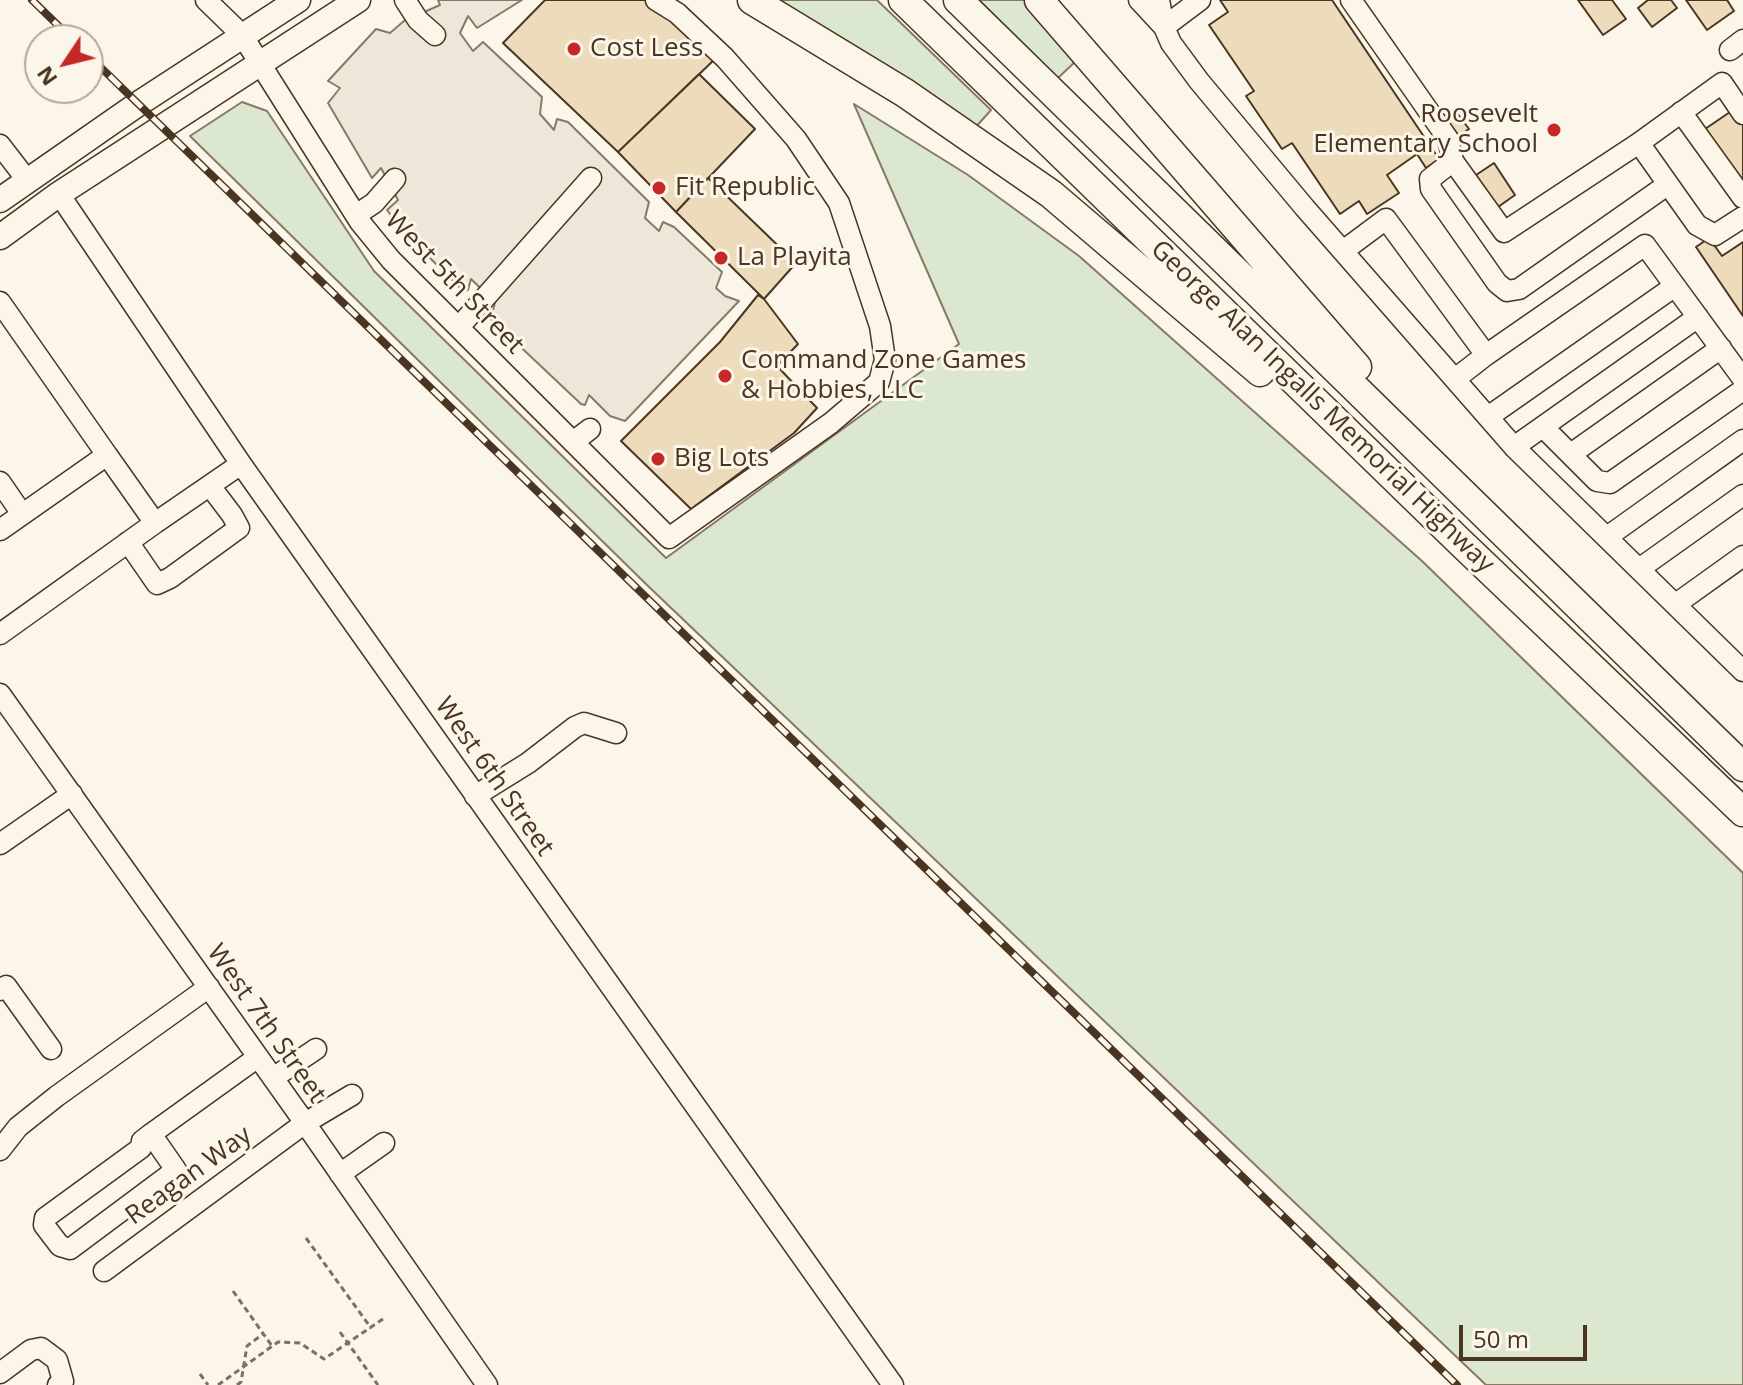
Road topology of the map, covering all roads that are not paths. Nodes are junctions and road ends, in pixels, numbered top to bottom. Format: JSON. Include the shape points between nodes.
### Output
{"nodes":[{"id":1,"x":206,"y":0,"type":"edge"},
{"id":2,"x":298,"y":0,"type":"edge"},
{"id":3,"x":358,"y":0,"type":"edge"},
{"id":4,"x":405,"y":0,"type":"edge"},
{"id":5,"x":656,"y":0,"type":"edge"},
{"id":6,"x":752,"y":0,"type":"edge"},
{"id":7,"x":903,"y":0,"type":"edge"},
{"id":8,"x":958,"y":0,"type":"edge"},
{"id":9,"x":1039,"y":0,"type":"edge"},
{"id":10,"x":1139,"y":0,"type":"edge"},
{"id":11,"x":1159,"y":0,"type":"edge"},
{"id":12,"x":1200,"y":0,"type":"edge"},
{"id":13,"x":1351,"y":0,"type":"edge"},
{"id":14,"x":1164,"y":27,"type":"junction"},
{"id":15,"x":242,"y":35,"type":"junction"},
{"id":16,"x":435,"y":35,"type":"dead end"},
{"id":17,"x":260,"y":64,"type":"junction"},
{"id":18,"x":128,"y":111,"type":"junction"},
{"id":19,"x":1681,"y":112,"type":"junction"},
{"id":20,"x":1743,"y":114,"type":"edge"},
{"id":21,"x":1639,"y":143,"type":"junction"},
{"id":22,"x":0,"y":145,"type":"edge"},
{"id":23,"x":1453,"y":161,"type":"junction"},
{"id":24,"x":591,"y":178,"type":"dead end"},
{"id":25,"x":395,"y":179,"type":"dead end"},
{"id":26,"x":27,"y":180,"type":"junction"},
{"id":27,"x":1667,"y":185,"type":"junction"},
{"id":28,"x":59,"y":194,"type":"junction"},
{"id":29,"x":1743,"y":198,"type":"edge"},
{"id":30,"x":0,"y":200,"type":"edge"},
{"id":31,"x":356,"y":215,"type":"junction"},
{"id":32,"x":1743,"y":217,"type":"edge"},
{"id":33,"x":0,"y":220,"type":"edge"},
{"id":34,"x":0,"y":237,"type":"edge"},
{"id":35,"x":1343,"y":251,"type":"junction"},
{"id":36,"x":1675,"y":286,"type":"junction"},
{"id":37,"x":0,"y":302,"type":"edge"},
{"id":38,"x":1698,"y":317,"type":"junction"},
{"id":39,"x":459,"y":327,"type":"junction"},
{"id":40,"x":1721,"y":348,"type":"junction"},
{"id":41,"x":1486,"y":355,"type":"junction"},
{"id":42,"x":1455,"y":379,"type":"junction"},
{"id":43,"x":1743,"y":379,"type":"edge"},
{"id":44,"x":1743,"y":390,"type":"edge"},
{"id":45,"x":1488,"y":417,"type":"junction"},
{"id":46,"x":1543,"y":427,"type":"junction"},
{"id":47,"x":590,"y":429,"type":"dead end"},
{"id":48,"x":1743,"y":440,"type":"edge"},
{"id":49,"x":573,"y":442,"type":"junction"},
{"id":50,"x":1514,"y":447,"type":"junction"},
{"id":51,"x":1571,"y":454,"type":"junction"},
{"id":52,"x":107,"y":455,"type":"junction"},
{"id":53,"x":241,"y":464,"type":"junction"},
{"id":54,"x":0,"y":482,"type":"edge"},
{"id":55,"x":210,"y":486,"type":"junction"},
{"id":56,"x":1743,"y":495,"type":"edge"},
{"id":57,"x":1479,"y":511,"type":"junction"},
{"id":58,"x":22,"y":514,"type":"junction"},
{"id":59,"x":155,"y":523,"type":"junction"},
{"id":60,"x":0,"y":530,"type":"edge"},
{"id":61,"x":1607,"y":537,"type":"junction"},
{"id":62,"x":1459,"y":541,"type":"junction"},
{"id":63,"x":128,"y":542,"type":"junction"},
{"id":64,"x":1740,"y":564,"type":"edge"},
{"id":65,"x":1639,"y":569,"type":"junction"},
{"id":66,"x":1676,"y":604,"type":"junction"},
{"id":67,"x":0,"y":634,"type":"edge"},
{"id":68,"x":1743,"y":671,"type":"edge"},
{"id":69,"x":0,"y":694,"type":"edge"},
{"id":70,"x":616,"y":733,"type":"dead end"},
{"id":71,"x":1743,"y":767,"type":"edge"},
{"id":72,"x":72,"y":794,"type":"junction"},
{"id":73,"x":475,"y":796,"type":"junction"},
{"id":74,"x":1743,"y":812,"type":"edge"},
{"id":75,"x":0,"y":844,"type":"edge"},
{"id":76,"x":209,"y":987,"type":"junction"},
{"id":77,"x":0,"y":990,"type":"edge"},
{"id":78,"x":51,"y":1049,"type":"dead end"},
{"id":79,"x":316,"y":1049,"type":"dead end"},
{"id":80,"x":258,"y":1057,"type":"junction"},
{"id":81,"x":273,"y":1078,"type":"junction"},
{"id":82,"x":352,"y":1095,"type":"dead end"},
{"id":83,"x":305,"y":1123,"type":"junction"},
{"id":84,"x":151,"y":1134,"type":"junction"},
{"id":85,"x":384,"y":1143,"type":"dead end"},
{"id":86,"x":0,"y":1150,"type":"edge"},
{"id":87,"x":340,"y":1174,"type":"junction"},
{"id":88,"x":104,"y":1271,"type":"dead end"},
{"id":89,"x":0,"y":1373,"type":"edge"},
{"id":90,"x":58,"y":1385,"type":"edge"},
{"id":91,"x":487,"y":1385,"type":"edge"},
{"id":92,"x":893,"y":1385,"type":"edge"}],
"edges":[{"from":1,"to":15,"type":"street","name":"West 5th Street"},
{"from":2,"to":15,"type":"main road"},
{"from":3,"to":17,"type":"main road"},
{"from":4,"to":16,"type":"street"},
{"from":5,"to":49,"type":"street","name":"West 5th Street","via":[[725,58],[796,139],[839,203],[880,326],[885,360],[879,382],[831,423],[669,538]]},
{"from":6,"to":62,"type":"highway","via":[[905,93],[1051,194]]},
{"from":7,"to":62,"type":"highway","name":"George Alan Ingalls Memorial Highway"},
{"from":8,"to":57,"type":"highway","name":"George Alan Ingalls Memorial Highway"},
{"from":9,"to":57,"type":"highway"},
{"from":10,"to":14,"type":"street"},
{"from":11,"to":14,"type":"street"},
{"from":12,"to":14,"type":"street"},
{"from":13,"to":23,"type":"street","via":[[1448,139]]},
{"from":14,"to":35,"type":"street","via":[[1199,81]]},
{"from":15,"to":17,"type":"street","name":"West 5th Street"},
{"from":15,"to":18,"type":"main road"},
{"from":17,"to":28,"type":"main road"},
{"from":17,"to":31,"type":"street","name":"West 5th Street"},
{"from":18,"to":26,"type":"main road"},
{"from":18,"to":28,"type":"main road","via":[[121,131],[69,167],[58,183]]},
{"from":19,"to":20,"type":"street","via":[[1722,83]]},
{"from":19,"to":21,"type":"street"},
{"from":19,"to":29,"type":"street"},
{"from":21,"to":23,"type":"street","via":[[1504,232]]},
{"from":21,"to":27,"type":"street"},
{"from":22,"to":26,"type":"street"},
{"from":23,"to":27,"type":"street","via":[[1430,179],[1431,189],[1507,291],[1519,289]]},
{"from":24,"to":39,"type":"street"},
{"from":25,"to":31,"type":"street"},
{"from":26,"to":30,"type":"main road"},
{"from":26,"to":33,"type":"main road","via":[[32,189],[27,202]]},
{"from":27,"to":32,"type":"street","via":[[1706,232],[1715,235]]},
{"from":28,"to":34,"type":"main road"},
{"from":28,"to":53,"type":"street","name":"West 6th Street"},
{"from":31,"to":39,"type":"street","name":"West 5th Street","via":[[391,260]]},
{"from":35,"to":41,"type":"street","via":[[1386,219]]},
{"from":35,"to":42,"type":"street"},
{"from":36,"to":38,"type":"street"},
{"from":36,"to":41,"type":"street","via":[[1645,245]]},
{"from":36,"to":45,"type":"street"},
{"from":37,"to":52,"type":"street"},
{"from":38,"to":40,"type":"street"},
{"from":38,"to":46,"type":"street"},
{"from":39,"to":49,"type":"street","name":"West 5th Street"},
{"from":40,"to":43,"type":"street"},
{"from":40,"to":51,"type":"street"},
{"from":41,"to":42,"type":"street"},
{"from":42,"to":45,"type":"street"},
{"from":44,"to":51,"type":"street","via":[[1610,483],[1597,481]]},
{"from":45,"to":50,"type":"street"},
{"from":46,"to":50,"type":"street"},
{"from":46,"to":51,"type":"street"},
{"from":47,"to":49,"type":"street"},
{"from":48,"to":61,"type":"street"},
{"from":50,"to":61,"type":"street"},
{"from":52,"to":58,"type":"street"},
{"from":52,"to":59,"type":"street"},
{"from":53,"to":55,"type":"street"},
{"from":53,"to":73,"type":"street","name":"West 6th Street"},
{"from":54,"to":58,"type":"street"},
{"from":55,"to":59,"type":"street"},
{"from":55,"to":63,"type":"street","via":[[239,528],[170,578],[157,584]]},
{"from":56,"to":65,"type":"street"},
{"from":57,"to":71,"type":"highway","name":"George Alan Ingalls Memorial Highway"},
{"from":58,"to":60,"type":"street"},
{"from":59,"to":63,"type":"street"},
{"from":61,"to":65,"type":"street"},
{"from":62,"to":74,"type":"highway","name":"George Alan Ingalls Memorial Highway"},
{"from":63,"to":67,"type":"street"},
{"from":64,"to":66,"type":"street"},
{"from":65,"to":66,"type":"street"},
{"from":66,"to":68,"type":"street"},
{"from":69,"to":72,"type":"street","name":"West 7th Street"},
{"from":70,"to":73,"type":"street","via":[[584,723],[575,727]]},
{"from":72,"to":75,"type":"street"},
{"from":72,"to":76,"type":"street","name":"West 7th Street"},
{"from":73,"to":92,"type":"street","name":"West 6th Street"},
{"from":76,"to":80,"type":"street","name":"West 7th Street"},
{"from":76,"to":86,"type":"street","via":[[57,1096],[18,1127]]},
{"from":77,"to":78,"type":"street","via":[[6,986]]},
{"from":79,"to":81,"type":"street"},
{"from":80,"to":81,"type":"street","name":"West 7th Street"},
{"from":80,"to":84,"type":"street"},
{"from":81,"to":83,"type":"street","name":"West 7th Street"},
{"from":82,"to":83,"type":"street","name":"Reagan Way"},
{"from":83,"to":87,"type":"street","name":"West 7th Street"},
{"from":83,"to":88,"type":"street","name":"Reagan Way"},
{"from":84,"to":84,"type":"street","via":[[141,1148],[45,1218],[44,1225],[60,1246],[70,1249],[176,1170]]},
{"from":85,"to":87,"type":"street"},
{"from":87,"to":91,"type":"street","name":"West 7th Street"},
{"from":89,"to":90,"type":"street","via":[[41,1348],[57,1360],[63,1381]]}]}
